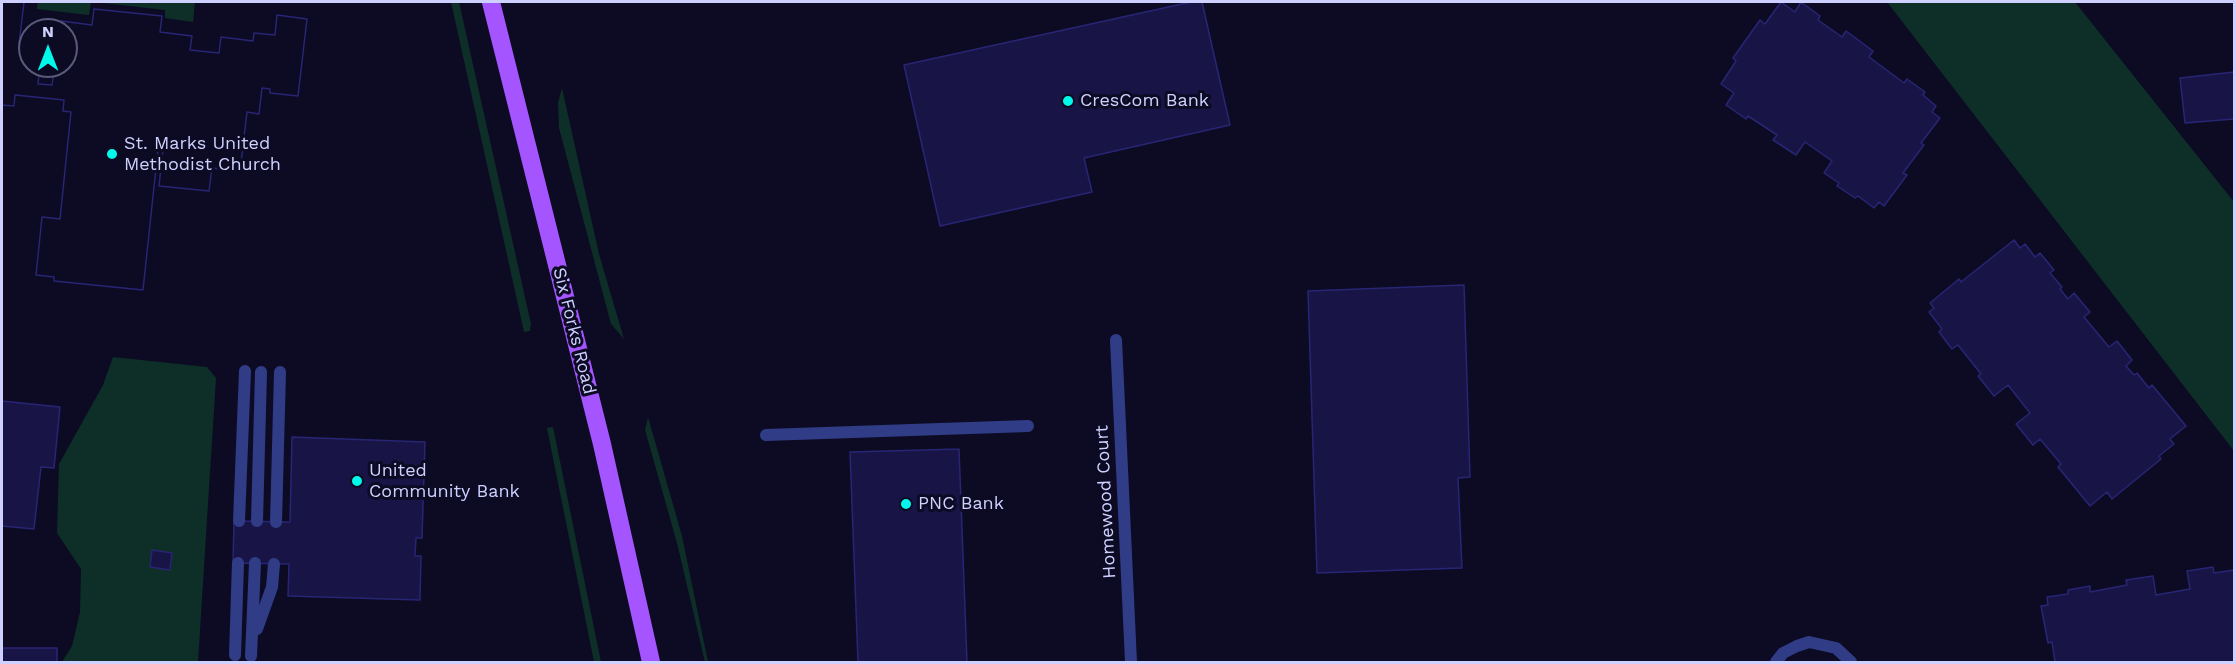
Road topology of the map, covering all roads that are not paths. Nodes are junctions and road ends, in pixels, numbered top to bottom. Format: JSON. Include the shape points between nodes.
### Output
{"nodes":[{"id":1,"x":491,"y":2,"type":"edge"},
{"id":2,"x":1116,"y":340,"type":"dead end"},
{"id":3,"x":245,"y":371,"type":"dead end"},
{"id":4,"x":261,"y":372,"type":"dead end"},
{"id":5,"x":280,"y":372,"type":"dead end"},
{"id":6,"x":1028,"y":426,"type":"dead end"},
{"id":7,"x":766,"y":435,"type":"dead end"},
{"id":8,"x":239,"y":521,"type":"dead end"},
{"id":9,"x":257,"y":521,"type":"dead end"},
{"id":10,"x":276,"y":522,"type":"dead end"},
{"id":11,"x":238,"y":563,"type":"dead end"},
{"id":12,"x":255,"y":563,"type":"dead end"},
{"id":13,"x":274,"y":564,"type":"dead end"},
{"id":14,"x":253,"y":639,"type":"junction"},
{"id":15,"x":235,"y":655,"type":"dead end"},
{"id":16,"x":251,"y":656,"type":"dead end"},
{"id":17,"x":651,"y":663,"type":"edge"},
{"id":18,"x":1131,"y":663,"type":"edge"},
{"id":19,"x":1776,"y":663,"type":"edge"},
{"id":20,"x":1851,"y":663,"type":"edge"}],
"edges":[{"from":1,"to":17,"type":"main road","name":"Six Forks Road","via":[[602,444]]},
{"from":2,"to":18,"type":"street","name":"Homewood Court"},
{"from":3,"to":8,"type":"street"},
{"from":4,"to":9,"type":"street"},
{"from":5,"to":10,"type":"street"},
{"from":6,"to":7,"type":"street"},
{"from":11,"to":15,"type":"street"},
{"from":12,"to":14,"type":"street"},
{"from":13,"to":14,"type":"street","via":[[272,587]]},
{"from":14,"to":16,"type":"street"},
{"from":19,"to":20,"type":"street","via":[[1783,654],[1809,642],[1836,648]]}]}
